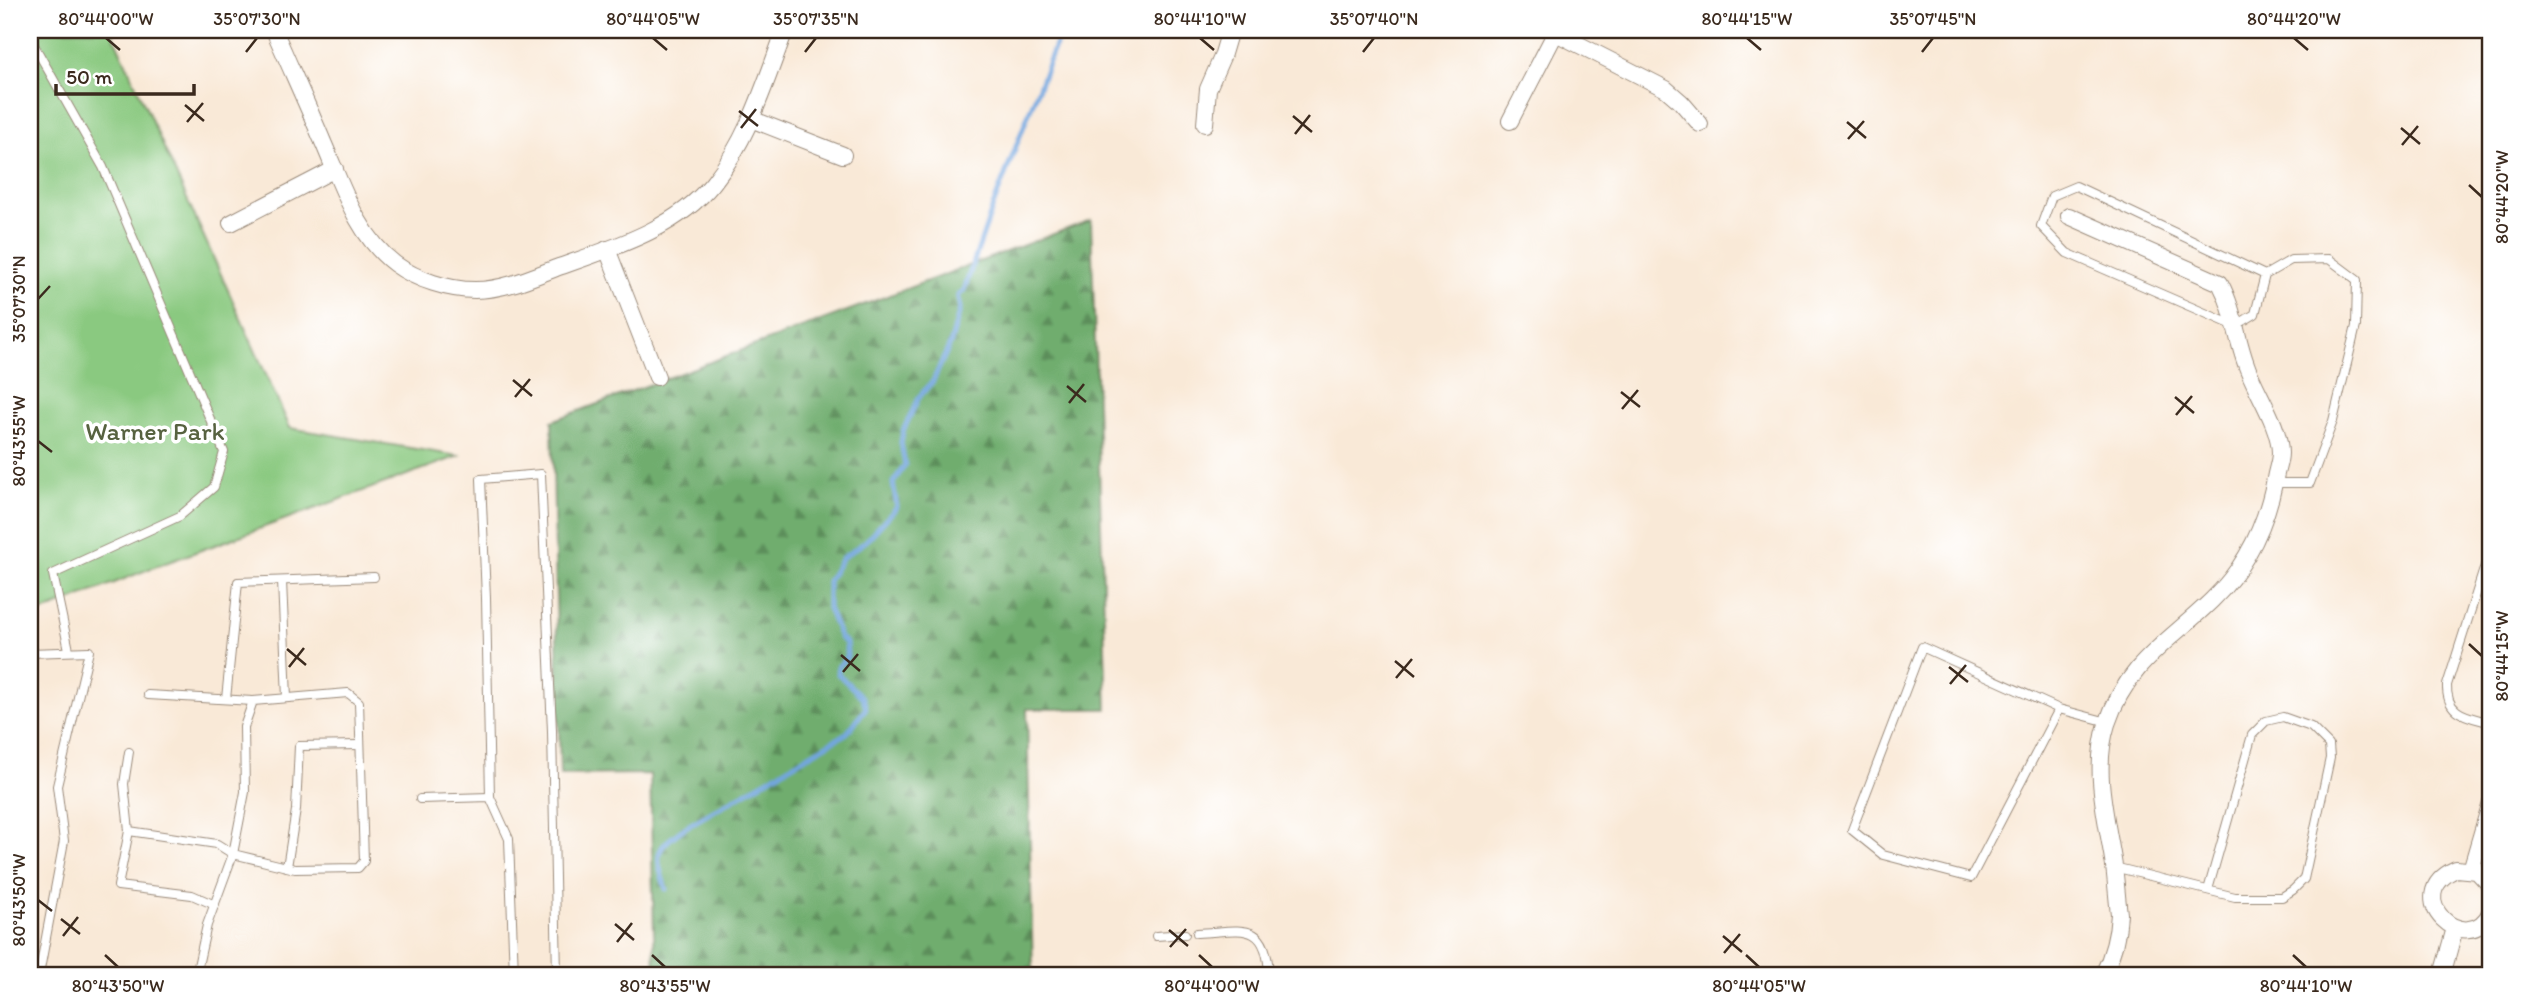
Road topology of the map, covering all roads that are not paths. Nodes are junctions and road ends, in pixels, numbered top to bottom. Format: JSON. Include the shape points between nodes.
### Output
{"nodes":[{"id":1,"x":274,"y":30,"type":"edge"},
{"id":2,"x":785,"y":30,"type":"edge"},
{"id":3,"x":1230,"y":30,"type":"edge"},
{"id":4,"x":1557,"y":31,"type":"edge"},
{"id":5,"x":30,"y":38,"type":"edge"},
{"id":6,"x":751,"y":120,"type":"junction"},
{"id":7,"x":1510,"y":121,"type":"dead end"},
{"id":8,"x":1205,"y":124,"type":"dead end"},
{"id":9,"x":1700,"y":124,"type":"dead end"},
{"id":10,"x":843,"y":155,"type":"dead end"},
{"id":11,"x":335,"y":169,"type":"junction"},
{"id":12,"x":2069,"y":216,"type":"dead end"},
{"id":13,"x":231,"y":223,"type":"dead end"},
{"id":14,"x":607,"y":249,"type":"junction"},
{"id":15,"x":2265,"y":275,"type":"junction"},
{"id":16,"x":2235,"y":326,"type":"junction"},
{"id":17,"x":657,"y":377,"type":"dead end"},
{"id":18,"x":2274,"y":483,"type":"junction"},
{"id":19,"x":2491,"y":547,"type":"edge"},
{"id":20,"x":374,"y":577,"type":"dead end"},
{"id":21,"x":282,"y":581,"type":"junction"},
{"id":22,"x":69,"y":650,"type":"junction"},
{"id":23,"x":30,"y":653,"type":"edge"},
{"id":24,"x":148,"y":695,"type":"dead end"},
{"id":25,"x":287,"y":698,"type":"junction"},
{"id":26,"x":226,"y":699,"type":"junction"},
{"id":27,"x":254,"y":701,"type":"junction"},
{"id":28,"x":2059,"y":709,"type":"junction"},
{"id":29,"x":2108,"y":722,"type":"junction"},
{"id":30,"x":2491,"y":723,"type":"edge"},
{"id":31,"x":360,"y":745,"type":"junction"},
{"id":32,"x":129,"y":752,"type":"dead end"},
{"id":33,"x":490,"y":797,"type":"junction"},
{"id":34,"x":420,"y":799,"type":"dead end"},
{"id":35,"x":2491,"y":805,"type":"edge"},
{"id":36,"x":129,"y":831,"type":"junction"},
{"id":37,"x":233,"y":854,"type":"junction"},
{"id":38,"x":287,"y":867,"type":"junction"},
{"id":39,"x":2114,"y":867,"type":"junction"},
{"id":40,"x":2471,"y":870,"type":"junction"},
{"id":41,"x":2491,"y":886,"type":"edge"},
{"id":42,"x":2208,"y":890,"type":"junction"},
{"id":43,"x":215,"y":905,"type":"junction"},
{"id":44,"x":2491,"y":911,"type":"edge"},
{"id":45,"x":2455,"y":928,"type":"junction"},
{"id":46,"x":1197,"y":933,"type":"dead end"},
{"id":47,"x":1185,"y":934,"type":"dead end"},
{"id":48,"x":1156,"y":936,"type":"dead end"},
{"id":49,"x":39,"y":975,"type":"edge"},
{"id":50,"x":196,"y":975,"type":"edge"},
{"id":51,"x":514,"y":975,"type":"edge"},
{"id":52,"x":557,"y":975,"type":"edge"},
{"id":53,"x":1269,"y":975,"type":"edge"},
{"id":54,"x":2104,"y":975,"type":"edge"},
{"id":55,"x":2442,"y":975,"type":"edge"}],
"edges":[{"from":1,"to":11,"type":"street"},
{"from":2,"to":6,"type":"street"},
{"from":3,"to":8,"type":"street","via":[[1208,89]]},
{"from":4,"to":7,"type":"street"},
{"from":4,"to":9,"type":"street","via":[[1666,89]]},
{"from":5,"to":22,"type":"lane","via":[[103,167],[224,452],[215,487],[180,516],[53,574]]},
{"from":6,"to":10,"type":"street"},
{"from":6,"to":14,"type":"street","via":[[728,163],[696,201],[659,226]]},
{"from":11,"to":13,"type":"street"},
{"from":11,"to":14,"type":"street","via":[[373,242],[394,263],[443,286],[496,288]]},
{"from":12,"to":16,"type":"street","via":[[2220,283]]},
{"from":14,"to":17,"type":"street"},
{"from":15,"to":16,"type":"lane","via":[[2255,314]]},
{"from":15,"to":16,"type":"lane","via":[[2076,186],[2052,196],[2041,226],[2067,253]]},
{"from":15,"to":18,"type":"lane","via":[[2291,260],[2329,259],[2357,280],[2356,326],[2333,421],[2310,484]]},
{"from":16,"to":18,"type":"street","via":[[2247,368],[2276,432],[2280,453]]},
{"from":18,"to":29,"type":"street","via":[[2259,531],[2235,575],[2137,668],[2119,694]]},
{"from":19,"to":30,"type":"lane","via":[[2447,685],[2447,698],[2458,713]]},
{"from":20,"to":21,"type":"lane"},
{"from":21,"to":25,"type":"lane"},
{"from":21,"to":26,"type":"lane","via":[[237,582]]},
{"from":22,"to":23,"type":"lane"},
{"from":22,"to":49,"type":"lane","via":[[89,651],[57,786],[64,841]]},
{"from":24,"to":26,"type":"lane"},
{"from":25,"to":27,"type":"lane"},
{"from":25,"to":31,"type":"lane","via":[[348,693],[359,702]]},
{"from":26,"to":27,"type":"lane"},
{"from":27,"to":37,"type":"lane","via":[[244,727],[245,792]]},
{"from":28,"to":28,"type":"lane","via":[[1922,647],[1852,830],[1883,855],[1971,878]]},
{"from":28,"to":29,"type":"lane"},
{"from":29,"to":39,"type":"street","via":[[2101,780]]},
{"from":31,"to":38,"type":"lane","via":[[299,746]]},
{"from":31,"to":38,"type":"lane","via":[[364,861],[358,868]]},
{"from":32,"to":36,"type":"lane","via":[[124,784]]},
{"from":33,"to":34,"type":"lane"},
{"from":33,"to":51,"type":"lane","via":[[509,839]]},
{"from":33,"to":52,"type":"lane","via":[[481,478],[541,474]]},
{"from":35,"to":40,"type":"street"},
{"from":36,"to":37,"type":"lane","via":[[216,844]]},
{"from":36,"to":43,"type":"lane","via":[[118,886],[192,895]]},
{"from":37,"to":38,"type":"lane"},
{"from":37,"to":43,"type":"lane"},
{"from":39,"to":42,"type":"lane"},
{"from":39,"to":54,"type":"street","via":[[2118,932]]},
{"from":40,"to":41,"type":"street","via":[[2486,877]]},
{"from":40,"to":45,"type":"street","via":[[2447,873],[2435,890],[2435,909]]},
{"from":42,"to":42,"type":"lane","via":[[2235,897],[2282,897],[2304,879],[2330,758],[2329,745],[2311,727],[2283,716],[2266,722],[2252,735]]},
{"from":43,"to":50,"type":"lane"},
{"from":44,"to":45,"type":"street","via":[[2474,927]]},
{"from":45,"to":55,"type":"street"},
{"from":46,"to":53,"type":"lane","via":[[1246,931],[1262,940]]},
{"from":47,"to":48,"type":"lane"}]}
